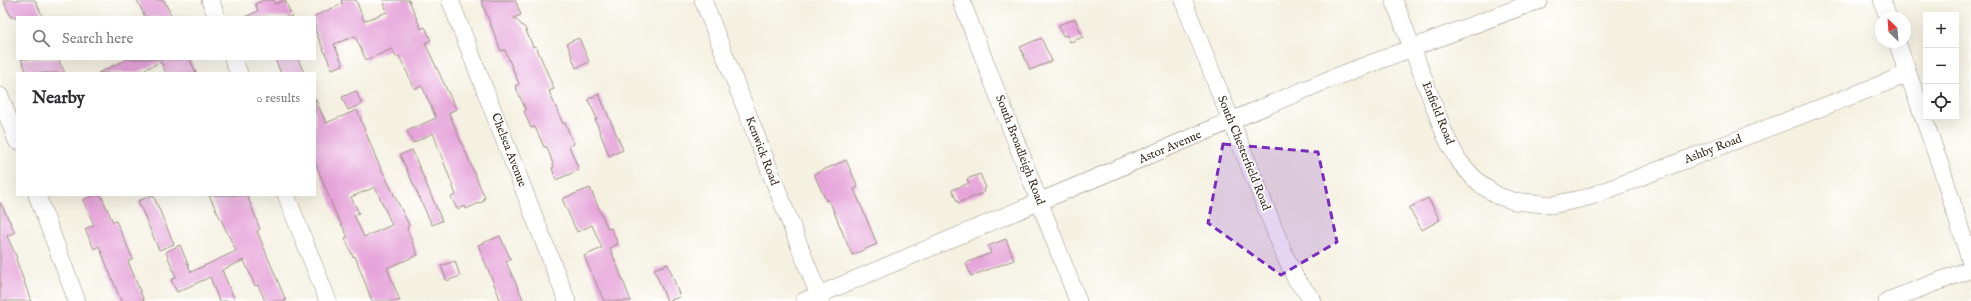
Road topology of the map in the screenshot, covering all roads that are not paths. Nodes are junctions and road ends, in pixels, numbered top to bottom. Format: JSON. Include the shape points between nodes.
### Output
{"nodes":[{"id":1,"x":210,"y":0,"type":"edge"},
{"id":2,"x":450,"y":0,"type":"edge"},
{"id":3,"x":703,"y":0,"type":"edge"},
{"id":4,"x":961,"y":0,"type":"edge"},
{"id":5,"x":1184,"y":0,"type":"edge"},
{"id":6,"x":1394,"y":0,"type":"edge"},
{"id":7,"x":1539,"y":0,"type":"edge"},
{"id":8,"x":1882,"y":0,"type":"edge"},
{"id":9,"x":1886,"y":12,"type":"edge"},
{"id":10,"x":217,"y":16,"type":"edge"},
{"id":11,"x":1412,"y":48,"type":"junction"},
{"id":12,"x":1899,"y":48,"type":"edge"},
{"id":13,"x":233,"y":60,"type":"edge"},
{"id":14,"x":239,"y":72,"type":"edge"},
{"id":15,"x":1908,"y":74,"type":"junction"},
{"id":16,"x":0,"y":96,"type":"edge"},
{"id":17,"x":1231,"y":121,"type":"junction"},
{"id":18,"x":16,"y":138,"type":"edge"},
{"id":19,"x":37,"y":196,"type":"edge"},
{"id":20,"x":286,"y":196,"type":"edge"},
{"id":21,"x":1040,"y":201,"type":"junction"},
{"id":22,"x":1514,"y":201,"type":"joint"},
{"id":23,"x":1971,"y":263,"type":"edge"},
{"id":24,"x":1971,"y":269,"type":"edge"},
{"id":25,"x":814,"y":299,"type":"edge"},
{"id":26,"x":77,"y":301,"type":"edge"},
{"id":27,"x":328,"y":301,"type":"edge"},
{"id":28,"x":567,"y":301,"type":"edge"},
{"id":29,"x":1078,"y":301,"type":"edge"},
{"id":30,"x":1313,"y":301,"type":"edge"},
{"id":31,"x":1887,"y":301,"type":"edge"}],
"edges":[{"from":1,"to":10,"type":"street"},
{"from":2,"to":28,"type":"street","name":"Chelsea Avenue"},
{"from":3,"to":25,"type":"street","name":"Kenwick Road"},
{"from":4,"to":21,"type":"street","name":"South Broadleigh Road"},
{"from":5,"to":17,"type":"street","name":"South Chesterfield Road"},
{"from":6,"to":11,"type":"street","name":"Enfield Road"},
{"from":7,"to":11,"type":"street","name":"Astor Avenue"},
{"from":8,"to":9,"type":"street"},
{"from":11,"to":17,"type":"street","name":"Astor Avenue"},
{"from":11,"to":22,"type":"street","name":"Enfield Road","via":[[1445,136],[1458,160],[1483,186],[1498,196]]},
{"from":12,"to":15,"type":"street"},
{"from":13,"to":14,"type":"street"},
{"from":15,"to":22,"type":"street","name":"Ashby Road","via":[[1589,197],[1552,206]]},
{"from":15,"to":23,"type":"street"},
{"from":16,"to":18,"type":"street"},
{"from":17,"to":21,"type":"street","name":"Astor Avenue"},
{"from":17,"to":30,"type":"street","name":"South Chesterfield Road","via":[[1285,256],[1296,279]]},
{"from":19,"to":26,"type":"street"},
{"from":20,"to":27,"type":"street"},
{"from":21,"to":25,"type":"street","name":"Astor Avenue"},
{"from":21,"to":29,"type":"street","name":"South Broadleigh Road"},
{"from":24,"to":31,"type":"street"}]}
